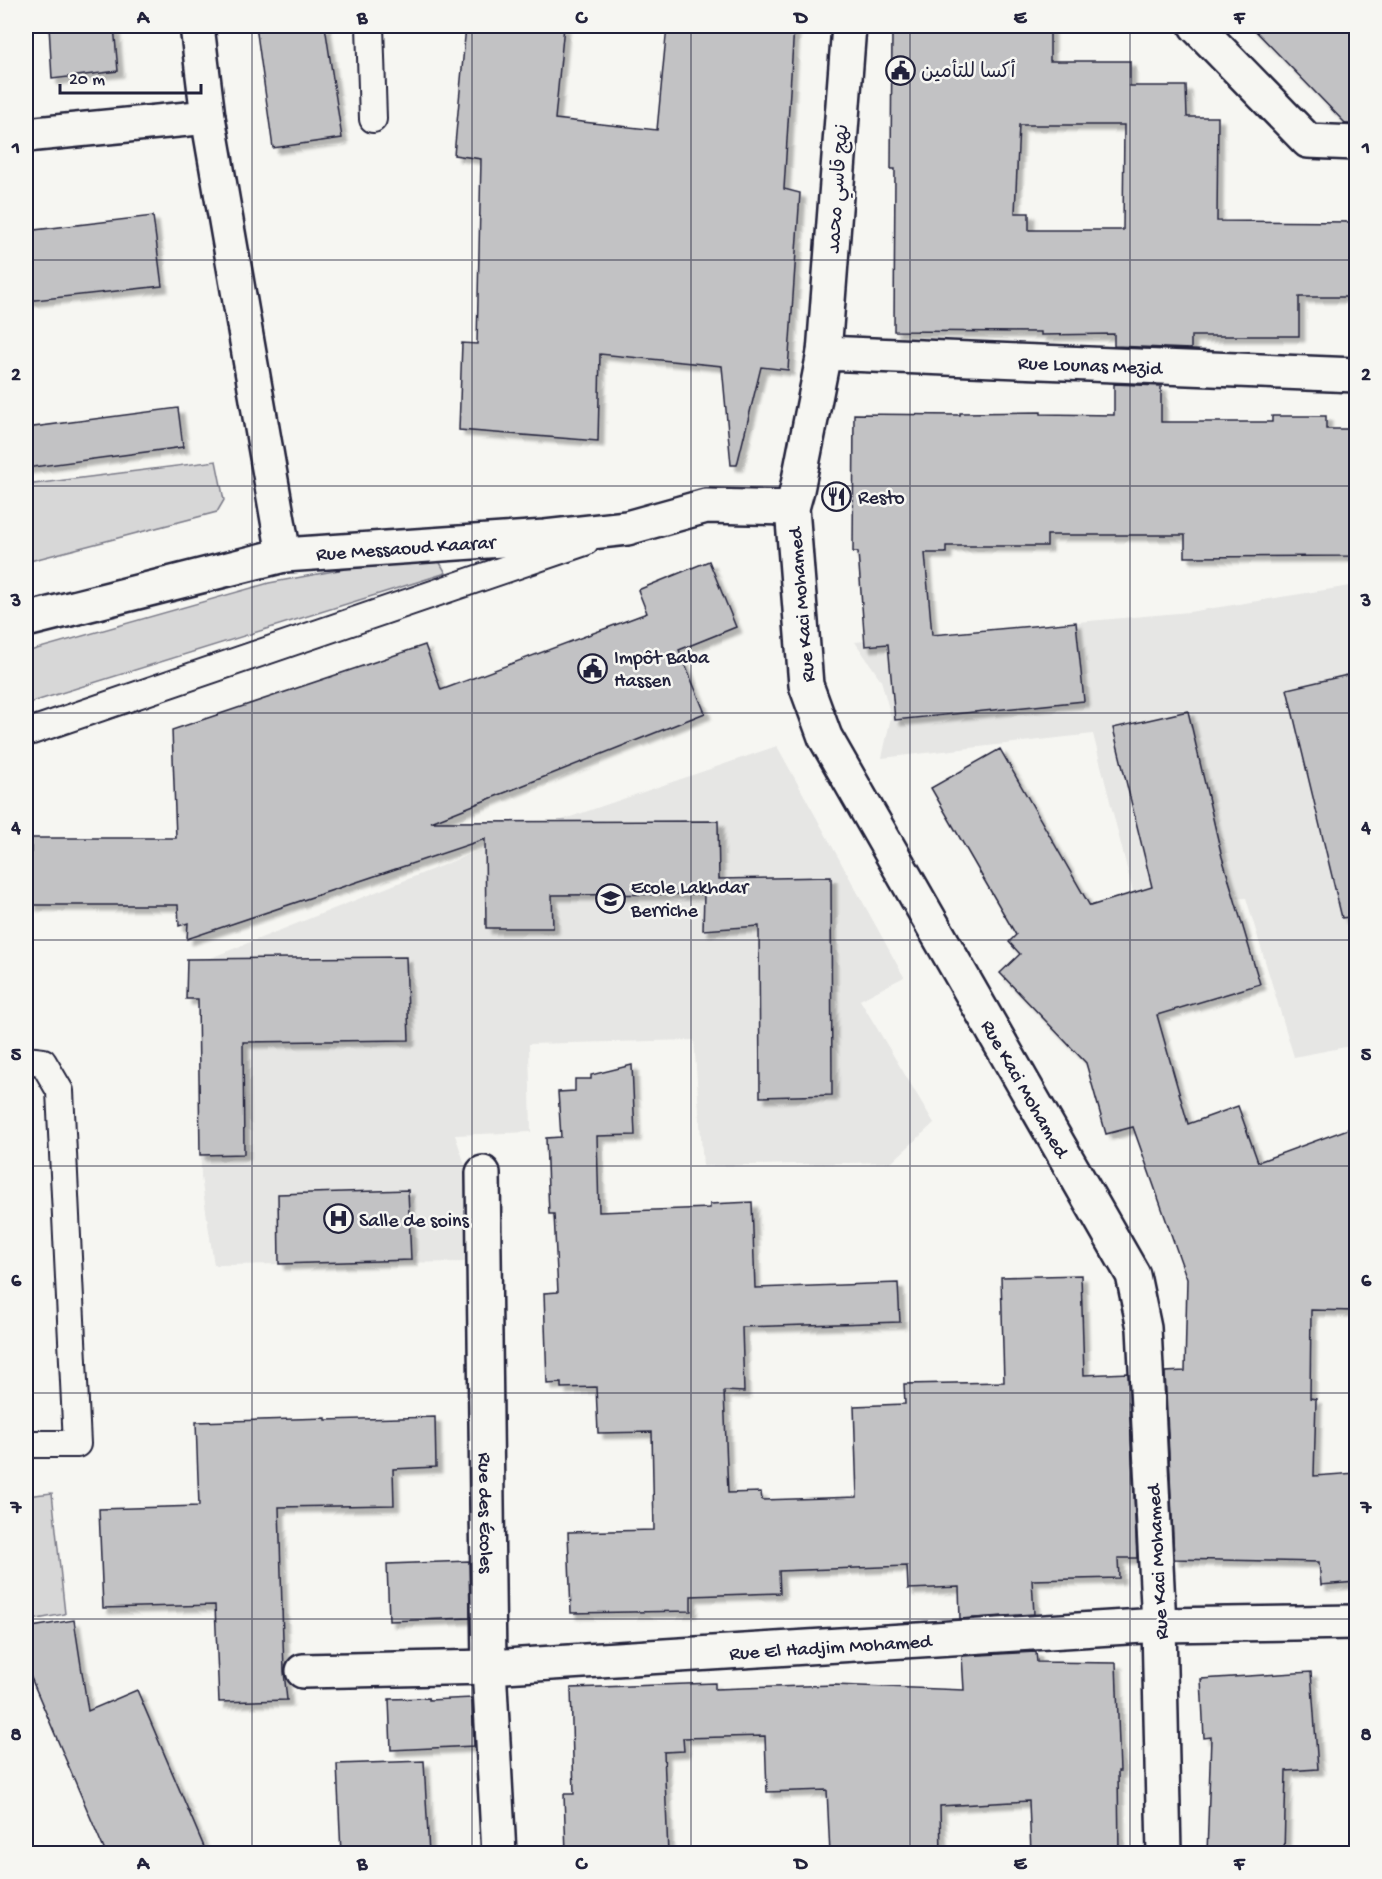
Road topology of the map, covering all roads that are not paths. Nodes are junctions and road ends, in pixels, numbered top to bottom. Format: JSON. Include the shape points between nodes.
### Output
{"nodes":[{"id":1,"x":197,"y":26,"type":"edge"},
{"id":2,"x":370,"y":26,"type":"edge"},
{"id":3,"x":849,"y":26,"type":"edge"},
{"id":4,"x":1196,"y":26,"type":"edge"},
{"id":5,"x":208,"y":117,"type":"junction"},
{"id":6,"x":373,"y":119,"type":"dead end"},
{"id":7,"x":26,"y":135,"type":"edge"},
{"id":8,"x":1356,"y":143,"type":"edge"},
{"id":9,"x":824,"y":353,"type":"junction"},
{"id":10,"x":1356,"y":375,"type":"edge"},
{"id":11,"x":792,"y":508,"type":"junction"},
{"id":12,"x":627,"y":528,"type":"junction"},
{"id":13,"x":284,"y":555,"type":"junction"},
{"id":14,"x":26,"y":620,"type":"edge"},
{"id":15,"x":26,"y":733,"type":"edge"},
{"id":16,"x":26,"y":1060,"type":"edge"},
{"id":17,"x":483,"y":1173,"type":"dead end"},
{"id":18,"x":26,"y":1444,"type":"edge"},
{"id":19,"x":1356,"y":1622,"type":"edge"},
{"id":20,"x":1159,"y":1625,"type":"junction"},
{"id":21,"x":489,"y":1667,"type":"junction"},
{"id":22,"x":303,"y":1671,"type":"dead end"},
{"id":23,"x":499,"y":1854,"type":"edge"},
{"id":24,"x":1164,"y":1854,"type":"edge"}],
"edges":[{"from":1,"to":5,"type":"street"},
{"from":2,"to":6,"type":"lane"},
{"from":3,"to":9,"type":"street","name":"نهج قاسي محمد"},
{"from":4,"to":8,"type":"street","via":[[1308,141]]},
{"from":5,"to":7,"type":"street"},
{"from":5,"to":13,"type":"street"},
{"from":9,"to":10,"type":"street","name":"Rue Lounas Mezid"},
{"from":9,"to":11,"type":"street","name":"Rue Kaci Mohamed"},
{"from":11,"to":12,"type":"street","name":"Rue Messaoud Kaarar","via":[[706,506]]},
{"from":11,"to":20,"type":"street","name":"Rue Kaci Mohamed","via":[[806,685],[825,737],[1133,1275],[1144,1328]]},
{"from":12,"to":13,"type":"street","name":"Rue Messaoud Kaarar"},
{"from":12,"to":15,"type":"lane"},
{"from":13,"to":14,"type":"street","name":"Rue Messaoud Kaarar"},
{"from":16,"to":18,"type":"lane","via":[[43,1062],[60,1091],[78,1444]]},
{"from":17,"to":21,"type":"street","name":"Rue des Écoles"},
{"from":19,"to":20,"type":"street","name":"Rue El Hadjim Mohamed"},
{"from":20,"to":21,"type":"street","name":"Rue El Hadjim Mohamed"},
{"from":20,"to":24,"type":"street","name":"Rue Kaci Mohamed"},
{"from":21,"to":22,"type":"street","name":"Rue El Hadjim Mohamed"},
{"from":21,"to":23,"type":"street","name":"Rue des Écoles"}]}
